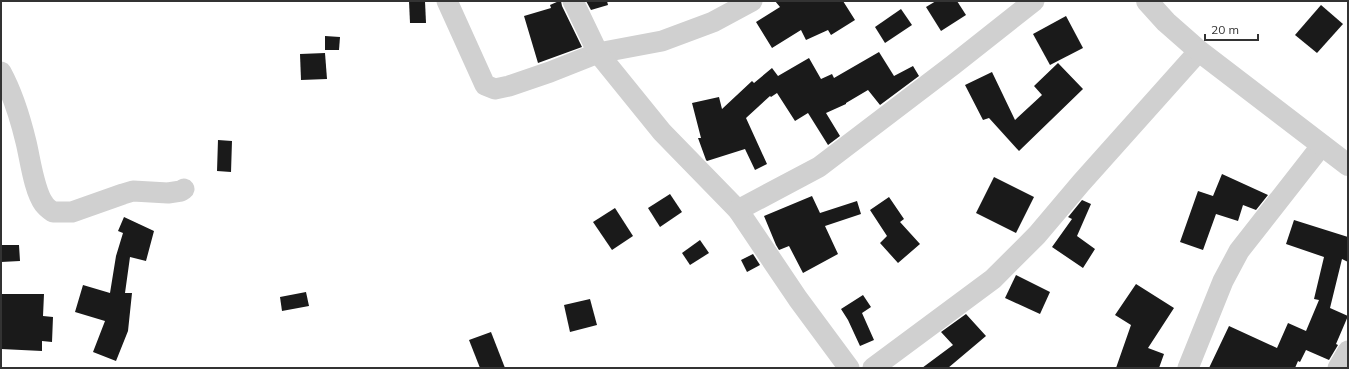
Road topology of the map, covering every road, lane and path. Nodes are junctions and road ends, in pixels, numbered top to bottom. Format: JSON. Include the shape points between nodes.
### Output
{"nodes":[{"id":1,"x":447,"y":1,"type":"edge"},
{"id":2,"x":573,"y":1,"type":"edge"},
{"id":3,"x":752,"y":1,"type":"edge"},
{"id":4,"x":1034,"y":1,"type":"edge"},
{"id":5,"x":1147,"y":1,"type":"edge"},
{"id":6,"x":1199,"y":51,"type":"junction"},
{"id":7,"x":598,"y":54,"type":"junction"},
{"id":8,"x":1,"y":72,"type":"edge"},
{"id":9,"x":1322,"y":145,"type":"junction"},
{"id":10,"x":1348,"y":165,"type":"edge"},
{"id":11,"x":184,"y":189,"type":"dead end"},
{"id":12,"x":738,"y":210,"type":"junction"},
{"id":13,"x":1348,"y":350,"type":"edge"},
{"id":14,"x":848,"y":368,"type":"edge"},
{"id":15,"x":873,"y":368,"type":"edge"},
{"id":16,"x":1188,"y":368,"type":"edge"},
{"id":17,"x":1338,"y":368,"type":"edge"}],
"edges":[{"from":1,"to":7,"type":"street","via":[[485,85],[495,89]]},
{"from":2,"to":7,"type":"street"},
{"from":3,"to":7,"type":"street","via":[[713,22],[662,41]]},
{"from":4,"to":12,"type":"street","via":[[819,166]]},
{"from":5,"to":6,"type":"street"},
{"from":6,"to":9,"type":"street"},
{"from":6,"to":15,"type":"street","via":[[1037,235],[993,279]]},
{"from":7,"to":12,"type":"street","via":[[662,132]]},
{"from":8,"to":11,"type":"street","via":[[14,99],[38,191],[44,205],[53,212],[72,212],[133,191],[168,193]]},
{"from":9,"to":10,"type":"street"},
{"from":9,"to":16,"type":"street","via":[[1239,251],[1223,281]]},
{"from":12,"to":14,"type":"street"},
{"from":13,"to":17,"type":"street"}]}
